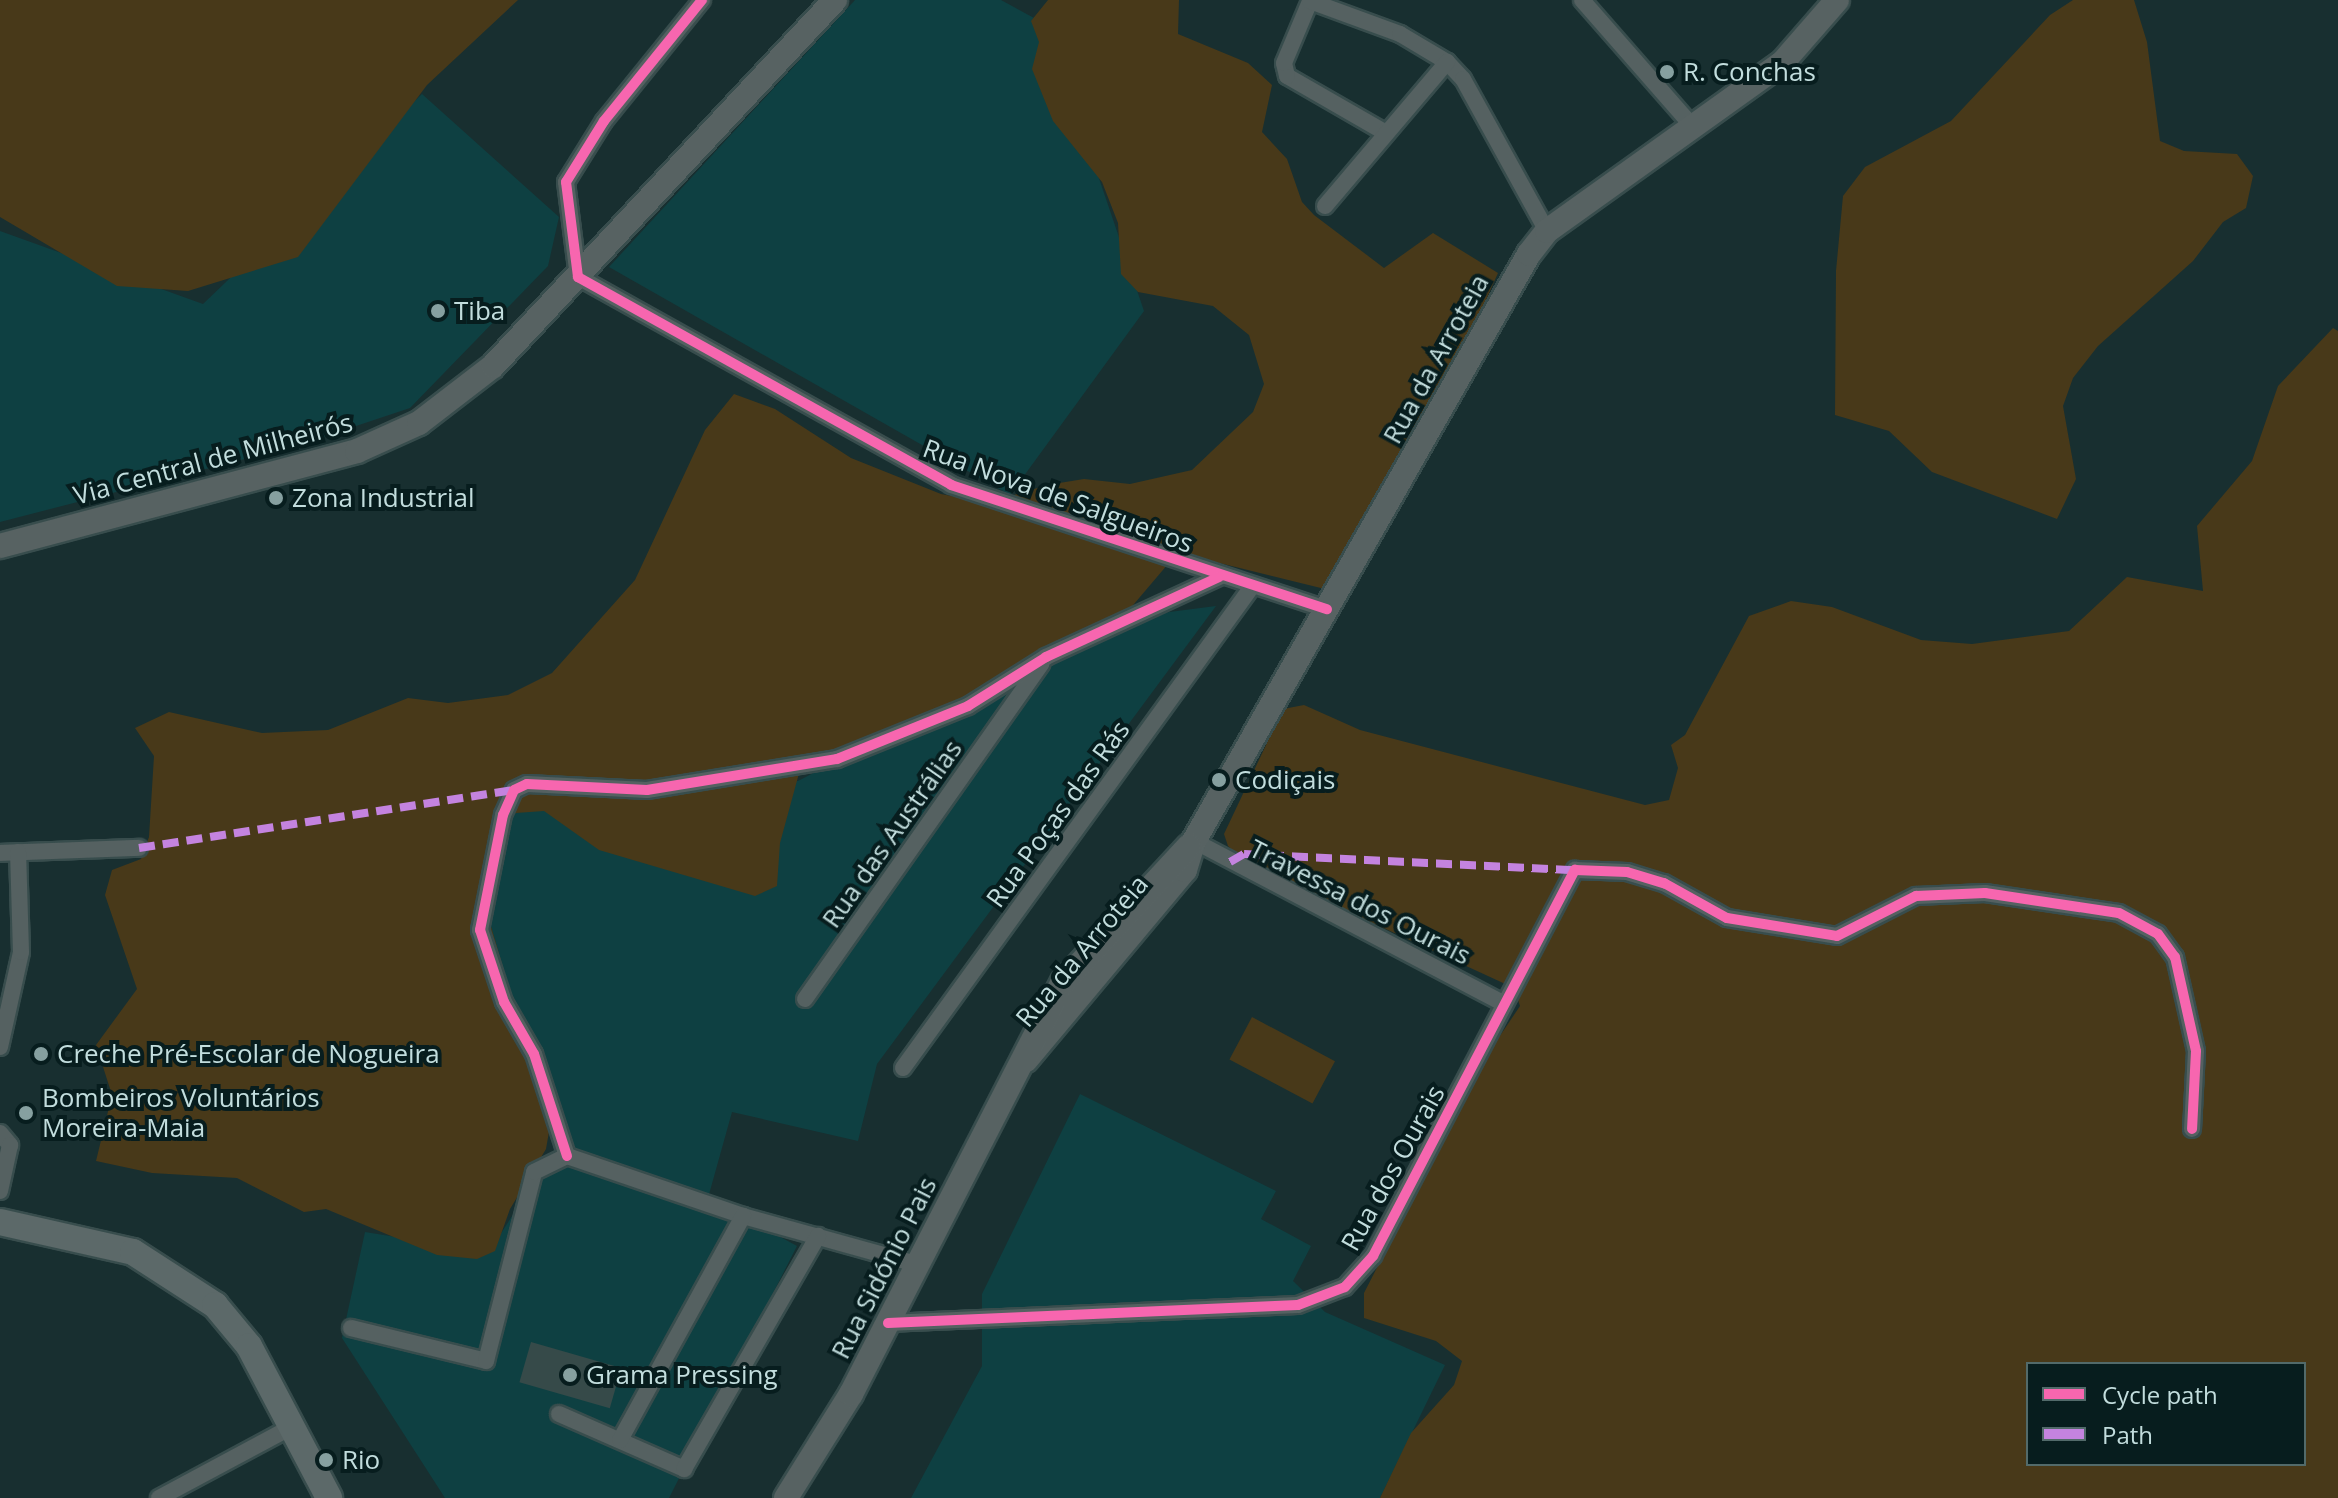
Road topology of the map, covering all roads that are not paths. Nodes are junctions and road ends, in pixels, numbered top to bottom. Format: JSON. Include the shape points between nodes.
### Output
{"nodes":[{"id":1,"x":702,"y":0,"type":"edge"},
{"id":2,"x":835,"y":0,"type":"edge"},
{"id":3,"x":1582,"y":0,"type":"edge"},
{"id":4,"x":1837,"y":0,"type":"edge"},
{"id":5,"x":1308,"y":1,"type":"edge"},
{"id":6,"x":1447,"y":62,"type":"junction"},
{"id":7,"x":1693,"y":127,"type":"junction"},
{"id":8,"x":1386,"y":133,"type":"junction"},
{"id":9,"x":1325,"y":206,"type":"dead end"},
{"id":10,"x":1547,"y":231,"type":"junction"},
{"id":11,"x":578,"y":277,"type":"junction"},
{"id":12,"x":0,"y":546,"type":"edge"},
{"id":13,"x":1219,"y":577,"type":"junction"},
{"id":14,"x":1251,"y":588,"type":"junction"},
{"id":15,"x":1327,"y":609,"type":"junction"},
{"id":16,"x":1046,"y":657,"type":"junction"},
{"id":17,"x":1194,"y":841,"type":"junction"},
{"id":18,"x":139,"y":848,"type":"dead end"},
{"id":19,"x":18,"y":852,"type":"junction"},
{"id":20,"x":0,"y":853,"type":"edge"},
{"id":21,"x":805,"y":999,"type":"dead end"},
{"id":22,"x":1504,"y":1004,"type":"junction"},
{"id":23,"x":0,"y":1047,"type":"edge"},
{"id":24,"x":1026,"y":1060,"type":"joint"},
{"id":25,"x":903,"y":1068,"type":"dead end"},
{"id":26,"x":2192,"y":1129,"type":"dead end"},
{"id":27,"x":0,"y":1133,"type":"edge"},
{"id":28,"x":567,"y":1156,"type":"junction"},
{"id":29,"x":0,"y":1191,"type":"edge"},
{"id":30,"x":743,"y":1216,"type":"junction"},
{"id":31,"x":0,"y":1222,"type":"edge"},
{"id":32,"x":818,"y":1236,"type":"junction"},
{"id":33,"x":916,"y":1264,"type":"junction"},
{"id":34,"x":888,"y":1323,"type":"junction"},
{"id":35,"x":351,"y":1328,"type":"dead end"},
{"id":36,"x":559,"y":1414,"type":"dead end"},
{"id":37,"x":293,"y":1426,"type":"junction"},
{"id":38,"x":620,"y":1440,"type":"junction"},
{"id":39,"x":159,"y":1498,"type":"edge"},
{"id":40,"x":329,"y":1498,"type":"edge"},
{"id":41,"x":786,"y":1498,"type":"edge"}],
"edges":[{"from":1,"to":11,"type":"street","via":[[604,121],[566,182]]},
{"from":2,"to":11,"type":"main road","name":"Via Central de Milheirós"},
{"from":3,"to":7,"type":"street"},
{"from":4,"to":7,"type":"main road","name":"Rua da Arroteia","via":[[1783,62]]},
{"from":5,"to":6,"type":"street","via":[[1411,39]]},
{"from":5,"to":8,"type":"street","via":[[1284,63],[1287,76]]},
{"from":6,"to":8,"type":"street"},
{"from":6,"to":10,"type":"street","via":[[1463,79]]},
{"from":7,"to":10,"type":"main road","name":"Rua da Arroteia"},
{"from":8,"to":9,"type":"street"},
{"from":10,"to":15,"type":"main road","name":"Rua da Arroteia","via":[[1505,289]]},
{"from":11,"to":12,"type":"main road","name":"Via Central de Milheirós","via":[[493,366],[419,423],[357,451]]},
{"from":11,"to":13,"type":"street","name":"Rua Nova de Salgueiros","via":[[925,473]]},
{"from":13,"to":14,"type":"street","name":"Rua Nova de Salgueiros"},
{"from":13,"to":16,"type":"street"},
{"from":14,"to":15,"type":"street","name":"Rua Nova de Salgueiros"},
{"from":14,"to":25,"type":"street","name":"Rua Poças das Rás"},
{"from":15,"to":17,"type":"main road","name":"Rua da Arroteia"},
{"from":16,"to":21,"type":"street","name":"Rua das Austrálias"},
{"from":16,"to":28,"type":"street","via":[[968,706],[837,759],[647,790],[527,784],[514,790],[503,815],[480,930],[504,1002],[534,1054]]},
{"from":17,"to":22,"type":"street","name":"Travessa dos Ourais"},
{"from":17,"to":24,"type":"main road","name":"Rua da Arroteia","via":[[1185,870],[1155,911]]},
{"from":18,"to":19,"type":"street"},
{"from":19,"to":20,"type":"street"},
{"from":19,"to":23,"type":"street","via":[[21,952]]},
{"from":22,"to":26,"type":"street","name":"Rua dos Ourais","via":[[1575,870],[1627,872],[1664,883],[1727,918],[1837,936],[1916,896],[1985,893],[2119,913],[2158,934],[2175,957],[2196,1051]]},
{"from":22,"to":34,"type":"street","name":"Rua dos Ourais","via":[[1373,1256],[1345,1287],[1323,1299]]},
{"from":24,"to":33,"type":"main road","name":"Rua Sidónio Pais"},
{"from":27,"to":29,"type":"street","via":[[10,1145]]},
{"from":28,"to":30,"type":"street"},
{"from":28,"to":35,"type":"street","via":[[534,1172],[486,1361]]},
{"from":30,"to":32,"type":"street"},
{"from":30,"to":38,"type":"street"},
{"from":31,"to":37,"type":"main road","via":[[133,1252],[165,1267],[234,1326]]},
{"from":32,"to":33,"type":"street"},
{"from":32,"to":38,"type":"street","via":[[684,1469]]},
{"from":33,"to":34,"type":"main road","name":"Rua Sidónio Pais"},
{"from":34,"to":41,"type":"main road","name":"Rua Sidónio Pais"},
{"from":36,"to":38,"type":"street"},
{"from":37,"to":39,"type":"street"},
{"from":37,"to":40,"type":"main road"}]}
